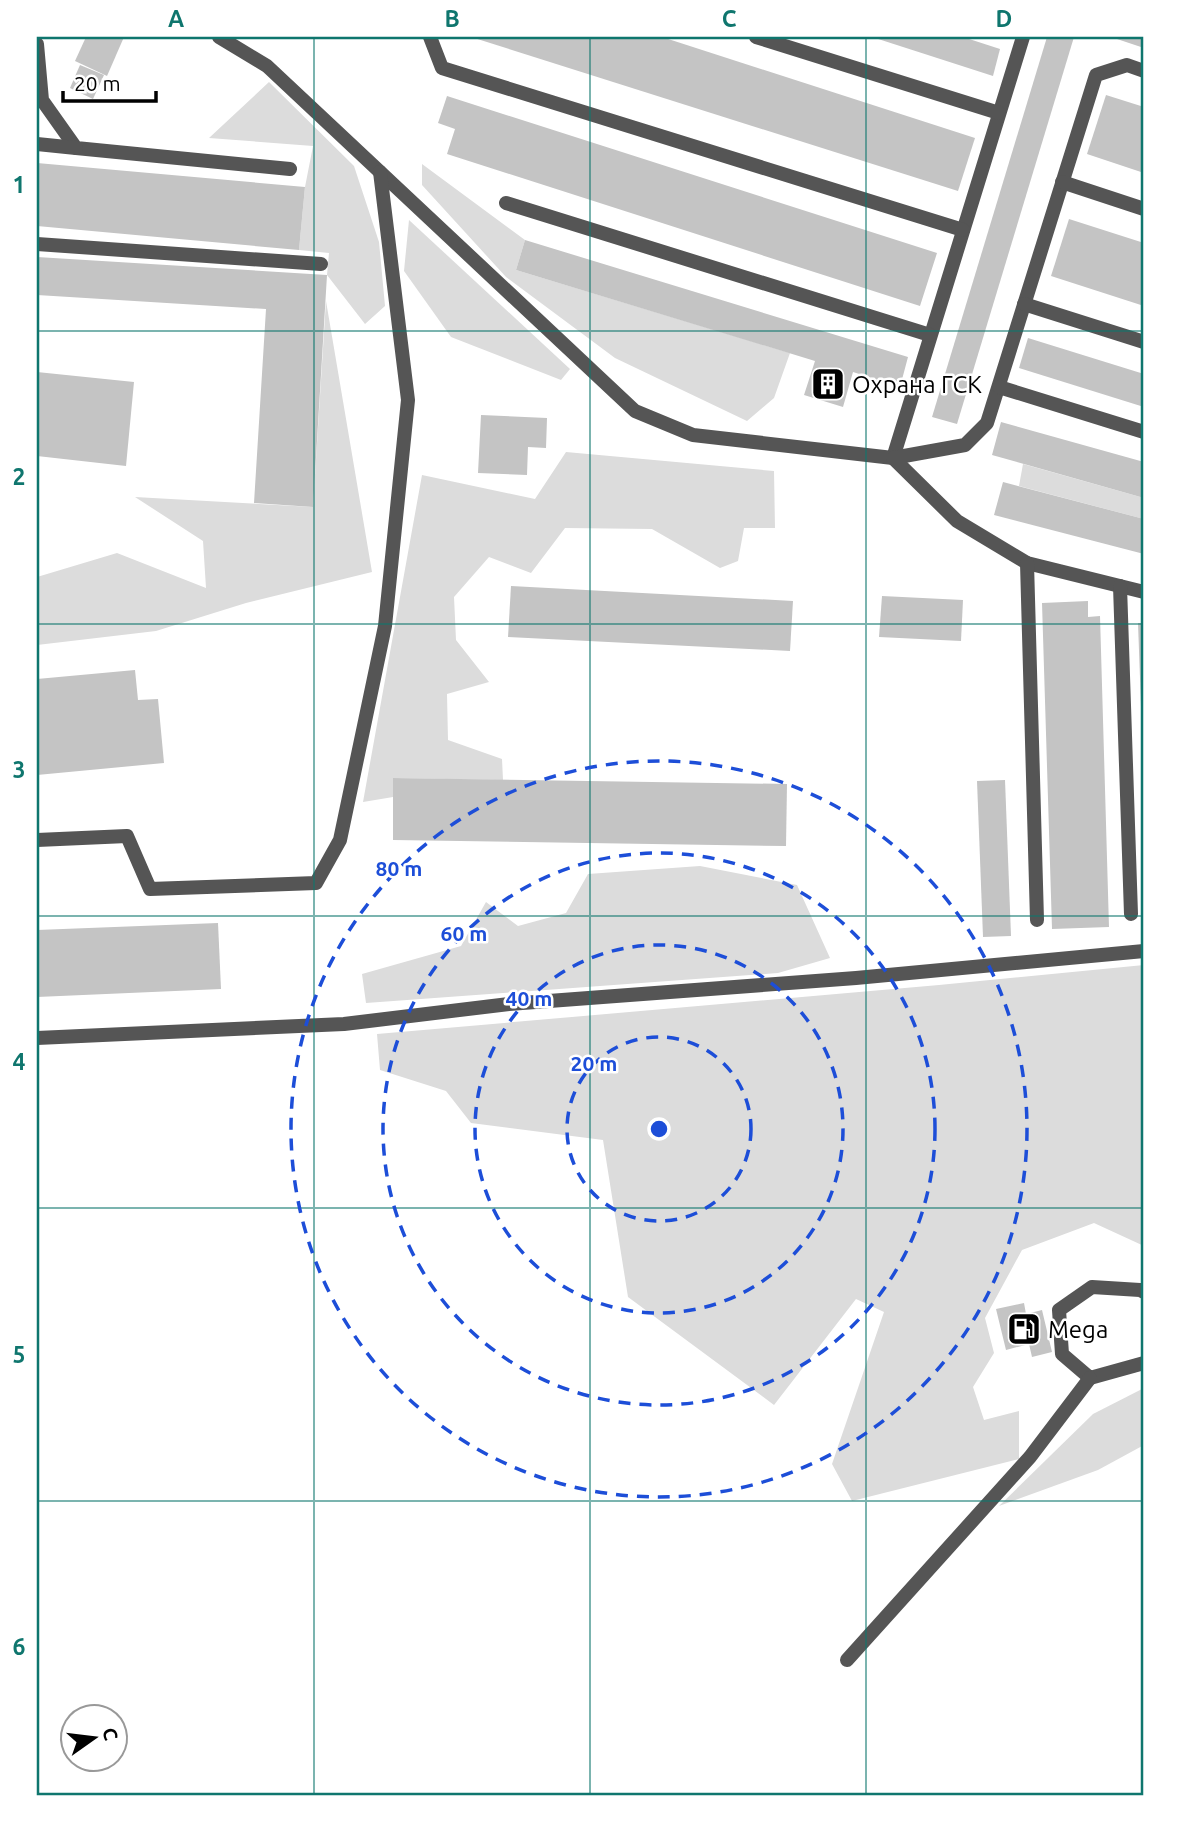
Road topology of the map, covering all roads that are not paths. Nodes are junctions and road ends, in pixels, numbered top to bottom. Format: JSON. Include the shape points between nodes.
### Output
{"nodes":[{"id":1,"x":219,"y":37,"type":"edge"},
{"id":2,"x":430,"y":37,"type":"edge"},
{"id":3,"x":755,"y":37,"type":"edge"},
{"id":4,"x":1023,"y":37,"type":"edge"},
{"id":5,"x":37,"y":44,"type":"edge"},
{"id":6,"x":1144,"y":71,"type":"edge"},
{"id":7,"x":999,"y":113,"type":"junction"},
{"id":8,"x":37,"y":144,"type":"edge"},
{"id":9,"x":76,"y":148,"type":"junction"},
{"id":10,"x":290,"y":169,"type":"dead end"},
{"id":11,"x":380,"y":172,"type":"junction"},
{"id":12,"x":1062,"y":182,"type":"junction"},
{"id":13,"x":506,"y":202,"type":"dead end"},
{"id":14,"x":1144,"y":209,"type":"edge"},
{"id":15,"x":963,"y":230,"type":"junction"},
{"id":16,"x":37,"y":244,"type":"edge"},
{"id":17,"x":321,"y":264,"type":"dead end"},
{"id":18,"x":1024,"y":304,"type":"junction"},
{"id":19,"x":930,"y":335,"type":"junction"},
{"id":20,"x":1144,"y":342,"type":"edge"},
{"id":21,"x":999,"y":387,"type":"junction"},
{"id":22,"x":1144,"y":432,"type":"edge"},
{"id":23,"x":893,"y":458,"type":"junction"},
{"id":24,"x":1027,"y":564,"type":"junction"},
{"id":25,"x":1120,"y":586,"type":"junction"},
{"id":26,"x":1144,"y":593,"type":"edge"},
{"id":27,"x":37,"y":840,"type":"edge"},
{"id":28,"x":1131,"y":914,"type":"dead end"},
{"id":29,"x":1037,"y":920,"type":"dead end"},
{"id":30,"x":1144,"y":951,"type":"edge"},
{"id":31,"x":37,"y":1038,"type":"edge"},
{"id":32,"x":1144,"y":1292,"type":"edge"},
{"id":33,"x":1144,"y":1363,"type":"edge"},
{"id":34,"x":1090,"y":1378,"type":"junction"},
{"id":35,"x":847,"y":1660,"type":"dead end"}],
"edges":[{"from":1,"to":11,"type":"lane","via":[[267,65]]},
{"from":2,"to":15,"type":"lane","via":[[442,68]]},
{"from":3,"to":7,"type":"lane"},
{"from":4,"to":7,"type":"lane"},
{"from":5,"to":9,"type":"lane","via":[[42,100]]},
{"from":6,"to":12,"type":"lane","via":[[1127,65],[1096,75]]},
{"from":7,"to":15,"type":"lane"},
{"from":8,"to":9,"type":"lane"},
{"from":9,"to":10,"type":"lane"},
{"from":11,"to":23,"type":"lane","via":[[635,411],[693,435]]},
{"from":11,"to":27,"type":"lane","via":[[408,400],[385,626],[340,840],[316,883],[150,889],[127,836]]},
{"from":12,"to":14,"type":"lane"},
{"from":12,"to":18,"type":"lane"},
{"from":13,"to":19,"type":"lane"},
{"from":15,"to":19,"type":"lane"},
{"from":16,"to":17,"type":"lane"},
{"from":18,"to":20,"type":"lane"},
{"from":18,"to":21,"type":"lane"},
{"from":19,"to":23,"type":"lane"},
{"from":21,"to":22,"type":"lane"},
{"from":21,"to":23,"type":"lane","via":[[987,423],[965,445]]},
{"from":23,"to":24,"type":"lane","via":[[957,521]]},
{"from":24,"to":25,"type":"lane"},
{"from":24,"to":29,"type":"lane"},
{"from":25,"to":26,"type":"lane"},
{"from":25,"to":28,"type":"lane"},
{"from":30,"to":31,"type":"lane","via":[[509,1004],[344,1024]]},
{"from":32,"to":34,"type":"lane","via":[[1092,1287],[1059,1310],[1062,1354]]},
{"from":33,"to":34,"type":"lane"},
{"from":34,"to":35,"type":"lane","via":[[1030,1457]]}]}
